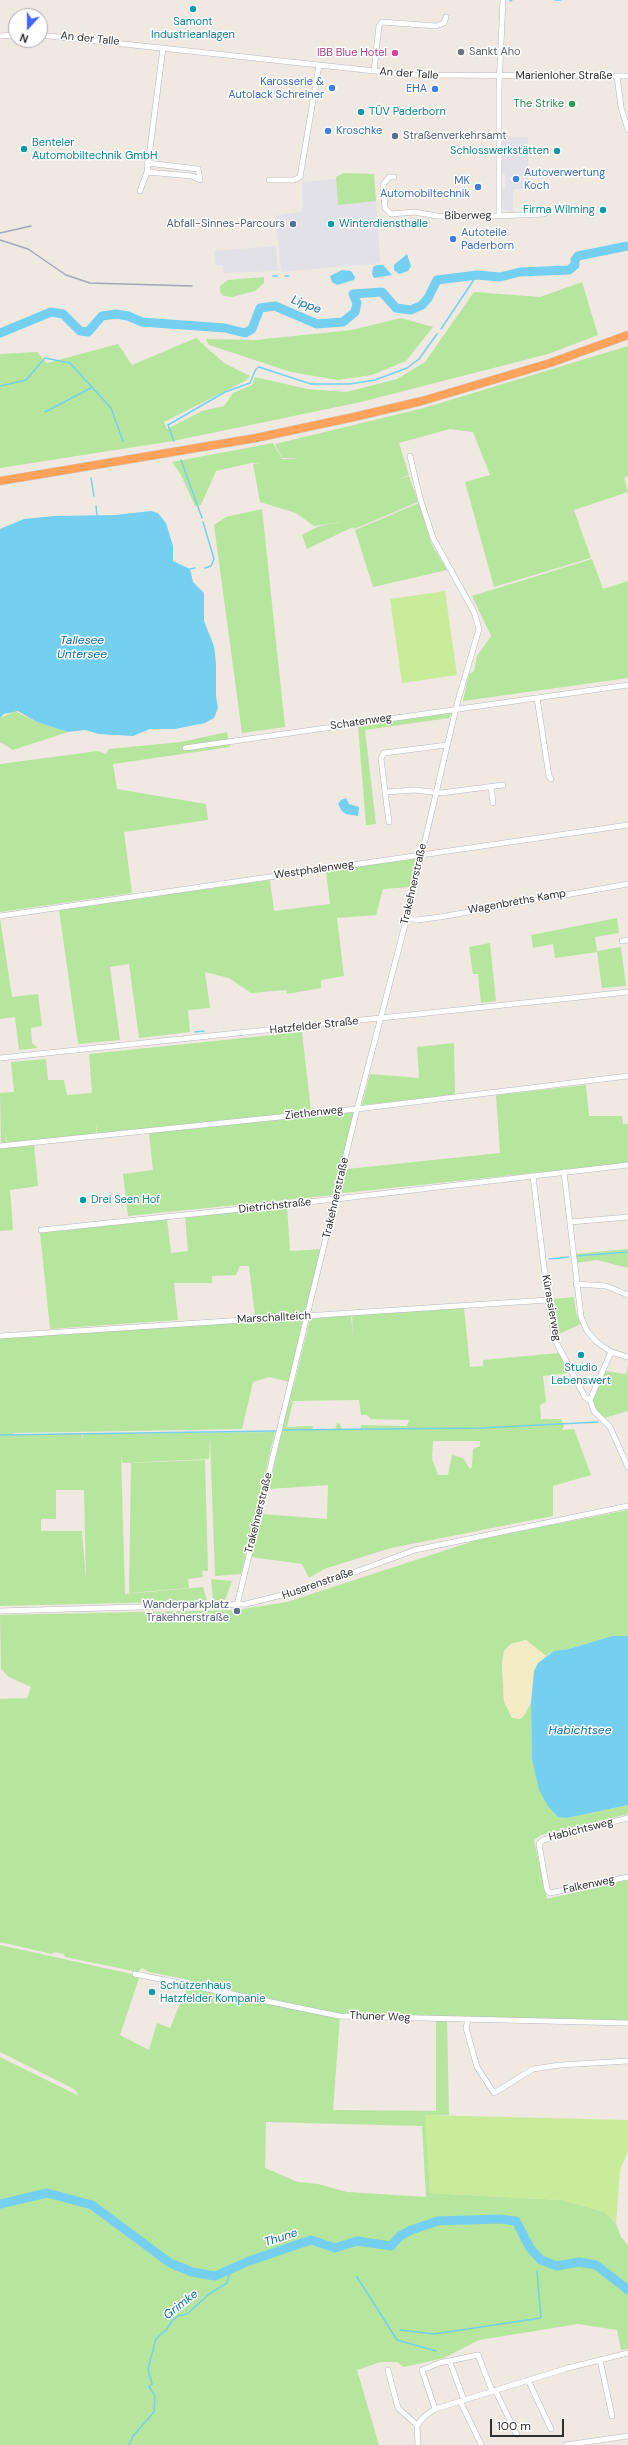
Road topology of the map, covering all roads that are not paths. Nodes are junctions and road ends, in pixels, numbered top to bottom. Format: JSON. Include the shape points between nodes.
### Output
{"nodes":[{"id":1,"x":503,"y":0,"type":"edge"},
{"id":2,"x":446,"y":17,"type":"dead end"},
{"id":3,"x":48,"y":36,"type":"edge"},
{"id":4,"x":163,"y":48,"type":"junction"},
{"id":5,"x":319,"y":65,"type":"junction"},
{"id":6,"x":374,"y":71,"type":"junction"},
{"id":7,"x":617,"y":76,"type":"junction"},
{"id":8,"x":628,"y":76,"type":"edge"},
{"id":9,"x":500,"y":77,"type":"junction"},
{"id":10,"x":628,"y":130,"type":"edge"},
{"id":11,"x":148,"y":163,"type":"junction"},
{"id":12,"x":147,"y":172,"type":"junction"},
{"id":13,"x":394,"y":176,"type":"dead end"},
{"id":14,"x":269,"y":180,"type":"dead end"},
{"id":15,"x":140,"y":191,"type":"dead end"},
{"id":16,"x":544,"y":214,"type":"dead end"},
{"id":17,"x":499,"y":215,"type":"junction"},
{"id":18,"x":628,"y":335,"type":"edge"},
{"id":19,"x":410,"y":456,"type":"dead end"},
{"id":20,"x":0,"y":481,"type":"edge"},
{"id":21,"x":628,"y":685,"type":"edge"},
{"id":22,"x":537,"y":698,"type":"junction"},
{"id":23,"x":456,"y":710,"type":"junction"},
{"id":24,"x":447,"y":745,"type":"junction"},
{"id":25,"x":185,"y":748,"type":"dead end"},
{"id":26,"x":551,"y":779,"type":"dead end"},
{"id":27,"x":502,"y":785,"type":"dead end"},
{"id":28,"x":491,"y":787,"type":"junction"},
{"id":29,"x":385,"y":792,"type":"junction"},
{"id":30,"x":436,"y":792,"type":"junction"},
{"id":31,"x":493,"y":803,"type":"dead end"},
{"id":32,"x":389,"y":822,"type":"dead end"},
{"id":33,"x":628,"y":825,"type":"edge"},
{"id":34,"x":421,"y":854,"type":"junction"},
{"id":35,"x":628,"y":884,"type":"edge"},
{"id":36,"x":0,"y":916,"type":"edge"},
{"id":37,"x":407,"y":917,"type":"junction"},
{"id":38,"x":628,"y":940,"type":"edge"},
{"id":39,"x":622,"y":941,"type":"dead end"},
{"id":40,"x":628,"y":992,"type":"edge"},
{"id":41,"x":380,"y":1019,"type":"junction"},
{"id":42,"x":0,"y":1058,"type":"edge"},
{"id":43,"x":628,"y":1076,"type":"edge"},
{"id":44,"x":357,"y":1109,"type":"junction"},
{"id":45,"x":0,"y":1146,"type":"edge"},
{"id":46,"x":628,"y":1165,"type":"edge"},
{"id":47,"x":564,"y":1172,"type":"junction"},
{"id":48,"x":533,"y":1176,"type":"junction"},
{"id":49,"x":336,"y":1199,"type":"junction"},
{"id":50,"x":628,"y":1217,"type":"edge"},
{"id":51,"x":570,"y":1222,"type":"junction"},
{"id":52,"x":41,"y":1230,"type":"dead end"},
{"id":53,"x":576,"y":1284,"type":"junction"},
{"id":54,"x":628,"y":1295,"type":"edge"},
{"id":55,"x":548,"y":1300,"type":"junction"},
{"id":56,"x":308,"y":1316,"type":"junction"},
{"id":57,"x":0,"y":1336,"type":"edge"},
{"id":58,"x":611,"y":1352,"type":"junction"},
{"id":59,"x":628,"y":1357,"type":"edge"},
{"id":60,"x":590,"y":1400,"type":"junction"},
{"id":61,"x":628,"y":1467,"type":"edge"},
{"id":62,"x":628,"y":1506,"type":"edge"},
{"id":63,"x":237,"y":1605,"type":"junction"},
{"id":64,"x":0,"y":1611,"type":"edge"},
{"id":65,"x":628,"y":1818,"type":"edge"},
{"id":66,"x":628,"y":1877,"type":"edge"},
{"id":67,"x":550,"y":1893,"type":"joint"},
{"id":68,"x":135,"y":1974,"type":"dead end"},
{"id":69,"x":468,"y":2019,"type":"junction"},
{"id":70,"x":628,"y":2023,"type":"edge"},
{"id":71,"x":628,"y":2061,"type":"edge"},
{"id":72,"x":628,"y":2353,"type":"edge"},
{"id":73,"x":600,"y":2360,"type":"junction"},
{"id":74,"x":450,"y":2362,"type":"junction"},
{"id":75,"x":388,"y":2370,"type":"dead end"},
{"id":76,"x":528,"y":2380,"type":"junction"},
{"id":77,"x":493,"y":2390,"type":"junction"},
{"id":78,"x":462,"y":2400,"type":"junction"},
{"id":79,"x":435,"y":2409,"type":"junction"},
{"id":80,"x":612,"y":2416,"type":"dead end"},
{"id":81,"x":417,"y":2425,"type":"junction"},
{"id":82,"x":551,"y":2429,"type":"dead end"},
{"id":83,"x":517,"y":2435,"type":"dead end"},
{"id":84,"x":628,"y":2436,"type":"edge"},
{"id":85,"x":481,"y":2444,"type":"edge"},
{"id":86,"x":418,"y":2445,"type":"edge"},
{"id":87,"x":566,"y":2445,"type":"edge"}],
"edges":[{"from":1,"to":9,"type":"street"},
{"from":2,"to":6,"type":"street","via":[[444,24],[436,26],[382,22],[379,26]]},
{"from":3,"to":4,"type":"street","name":"An der Talle"},
{"from":4,"to":5,"type":"street","name":"An der Talle"},
{"from":4,"to":11,"type":"street"},
{"from":5,"to":6,"type":"street","name":"An der Talle"},
{"from":5,"to":14,"type":"street","via":[[300,177],[294,180]]},
{"from":6,"to":9,"type":"street","name":"An der Talle","via":[[412,75]]},
{"from":7,"to":8,"type":"street","name":"Marienloher Straße"},
{"from":7,"to":9,"type":"street","name":"Marienloher Straße"},
{"from":7,"to":10,"type":"street","via":[[621,107]]},
{"from":9,"to":17,"type":"street"},
{"from":11,"to":12,"type":"street"},
{"from":11,"to":12,"type":"street","via":[[198,169],[200,177]]},
{"from":12,"to":15,"type":"street"},
{"from":13,"to":17,"type":"street","name":"Biberweg","via":[[389,177],[383,185],[385,208],[390,214],[414,212],[437,216]]},
{"from":16,"to":17,"type":"street","name":"Biberweg"},
{"from":18,"to":20,"type":"highway","via":[[550,363],[422,401],[354,417],[256,438]]},
{"from":19,"to":23,"type":"street","name":"Trakehnerstraße","via":[[433,538],[474,612],[479,628]]},
{"from":21,"to":22,"type":"street","name":"Schatenweg"},
{"from":22,"to":23,"type":"street","name":"Schatenweg"},
{"from":22,"to":26,"type":"street"},
{"from":23,"to":24,"type":"street","name":"Trakehnerstraße"},
{"from":23,"to":25,"type":"street","name":"Schatenweg"},
{"from":24,"to":29,"type":"street","via":[[384,753],[381,758]]},
{"from":24,"to":30,"type":"street","name":"Trakehnerstraße"},
{"from":27,"to":28,"type":"street"},
{"from":28,"to":30,"type":"street"},
{"from":28,"to":31,"type":"street"},
{"from":29,"to":30,"type":"street"},
{"from":29,"to":32,"type":"street"},
{"from":30,"to":34,"type":"street","name":"Trakehnerstraße"},
{"from":33,"to":34,"type":"street","name":"Westphalenweg"},
{"from":34,"to":36,"type":"street","name":"Westphalenweg"},
{"from":34,"to":37,"type":"street","name":"Trakehnerstraße"},
{"from":35,"to":37,"type":"street","name":"Wagenbreths Kamp","via":[[440,917],[417,920]]},
{"from":37,"to":41,"type":"street","name":"Trakehnerstraße"},
{"from":38,"to":39,"type":"street"},
{"from":40,"to":41,"type":"street","name":"Hatzfelder Straße"},
{"from":41,"to":42,"type":"street","name":"Hatzfelder Straße"},
{"from":41,"to":44,"type":"street","name":"Trakehnerstraße"},
{"from":43,"to":44,"type":"street","name":"Ziethenweg"},
{"from":44,"to":45,"type":"street","name":"Ziethenweg"},
{"from":44,"to":49,"type":"street","name":"Trakehnerstraße"},
{"from":46,"to":47,"type":"street","name":"Dietrichstraße"},
{"from":47,"to":48,"type":"street","name":"Dietrichstraße"},
{"from":47,"to":51,"type":"street"},
{"from":48,"to":49,"type":"street","name":"Dietrichstraße"},
{"from":48,"to":55,"type":"street","name":"Kürassierweg"},
{"from":49,"to":52,"type":"street","name":"Dietrichstraße"},
{"from":49,"to":56,"type":"street","name":"Trakehnerstraße"},
{"from":50,"to":51,"type":"street"},
{"from":51,"to":53,"type":"street"},
{"from":53,"to":54,"type":"street","via":[[606,1286]]},
{"from":53,"to":58,"type":"street","via":[[578,1309],[587,1331]]},
{"from":55,"to":56,"type":"street","name":"Marschallteich"},
{"from":55,"to":60,"type":"street","name":"Kürassierweg","via":[[555,1340],[585,1397]]},
{"from":56,"to":57,"type":"street","name":"Marschallteich"},
{"from":56,"to":63,"type":"street","name":"Trakehnerstraße"},
{"from":58,"to":59,"type":"street"},
{"from":58,"to":60,"type":"street"},
{"from":60,"to":61,"type":"street","name":"Kürassierweg","via":[[594,1411],[610,1427]]},
{"from":62,"to":63,"type":"street","name":"Husarenstraße","via":[[415,1550],[286,1596]]},
{"from":63,"to":64,"type":"street","name":"Husarenstraße"},
{"from":65,"to":67,"type":"street","name":"Habichtsweg","via":[[543,1840],[539,1844],[547,1890]]},
{"from":66,"to":67,"type":"street","name":"Falkenweg"},
{"from":68,"to":69,"type":"street","name":"Thuner Weg","via":[[340,2016]]},
{"from":69,"to":70,"type":"street","name":"Thuner Weg"},
{"from":69,"to":71,"type":"street","via":[[466,2028],[477,2067],[494,2093],[534,2069]]},
{"from":72,"to":73,"type":"street"},
{"from":73,"to":76,"type":"street"},
{"from":73,"to":80,"type":"street"},
{"from":74,"to":77,"type":"street","via":[[478,2355]]},
{"from":74,"to":78,"type":"street"},
{"from":74,"to":79,"type":"street","via":[[439,2363],[422,2370]]},
{"from":75,"to":81,"type":"street","via":[[398,2408],[410,2422]]},
{"from":76,"to":77,"type":"street"},
{"from":76,"to":82,"type":"street"},
{"from":77,"to":78,"type":"street"},
{"from":77,"to":83,"type":"street"},
{"from":78,"to":79,"type":"street"},
{"from":78,"to":85,"type":"street"},
{"from":79,"to":81,"type":"street"},
{"from":81,"to":86,"type":"street"},
{"from":84,"to":87,"type":"street"}]}
